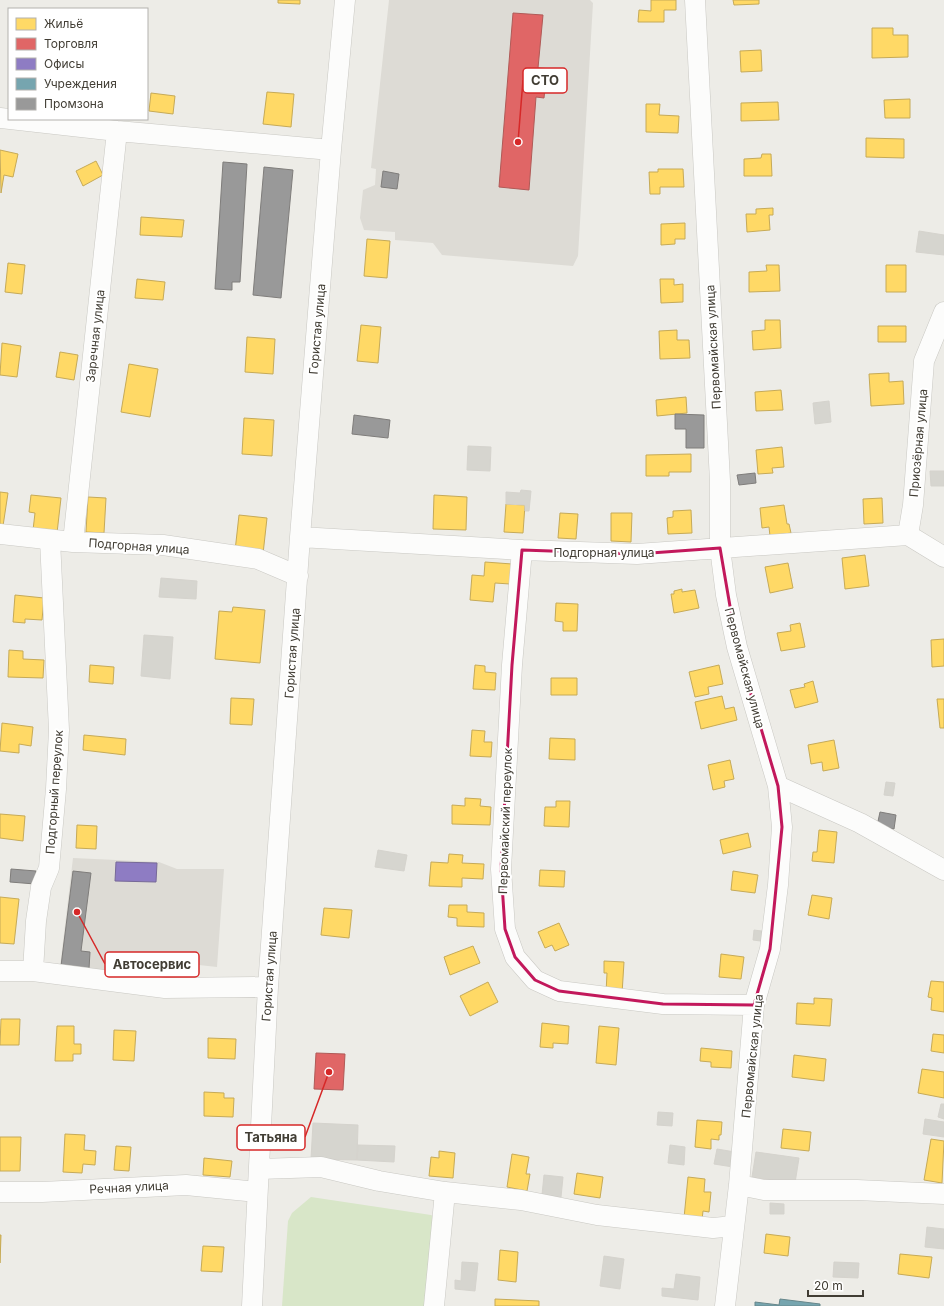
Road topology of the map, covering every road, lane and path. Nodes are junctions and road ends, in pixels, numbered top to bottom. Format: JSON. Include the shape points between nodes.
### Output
{"nodes":[{"id":1,"x":345,"y":0,"type":"edge"},
{"id":2,"x":695,"y":0,"type":"edge"},
{"id":3,"x":18,"y":120,"type":"edge"},
{"id":4,"x":116,"y":131,"type":"junction"},
{"id":5,"x":331,"y":150,"type":"junction"},
{"id":6,"x":944,"y":312,"type":"edge"},
{"id":7,"x":0,"y":534,"type":"edge"},
{"id":8,"x":908,"y":534,"type":"junction"},
{"id":9,"x":300,"y":537,"type":"junction"},
{"id":10,"x":50,"y":540,"type":"junction"},
{"id":11,"x":73,"y":542,"type":"junction"},
{"id":12,"x":720,"y":548,"type":"junction"},
{"id":13,"x":522,"y":550,"type":"junction"},
{"id":14,"x":944,"y":557,"type":"edge"},
{"id":15,"x":298,"y":576,"type":"junction"},
{"id":16,"x":778,"y":786,"type":"junction"},
{"id":17,"x":944,"y":870,"type":"edge"},
{"id":18,"x":0,"y":971,"type":"edge"},
{"id":19,"x":33,"y":971,"type":"junction"},
{"id":20,"x":268,"y":987,"type":"junction"},
{"id":21,"x":754,"y":1005,"type":"junction"},
{"id":22,"x":258,"y":1168,"type":"junction"},
{"id":23,"x":739,"y":1185,"type":"junction"},
{"id":24,"x":0,"y":1192,"type":"edge"},
{"id":25,"x":257,"y":1192,"type":"junction"},
{"id":26,"x":445,"y":1192,"type":"junction"},
{"id":27,"x":944,"y":1194,"type":"edge"},
{"id":28,"x":734,"y":1226,"type":"junction"},
{"id":29,"x":252,"y":1306,"type":"edge"},
{"id":30,"x":434,"y":1306,"type":"edge"},
{"id":31,"x":725,"y":1306,"type":"edge"}],
"edges":[{"from":1,"to":5,"type":"street","name":"Гористая улица"},
{"from":2,"to":12,"type":"street","name":"Первомайская улица","via":[[719,465]]},
{"from":3,"to":4,"type":"street"},
{"from":4,"to":5,"type":"street"},
{"from":4,"to":11,"type":"street","name":"Заречная улица"},
{"from":5,"to":9,"type":"street","name":"Гористая улица"},
{"from":6,"to":8,"type":"street","name":"Приозёрная улица","via":[[924,361],[913,505]]},
{"from":7,"to":10,"type":"street","name":"Подгорная улица"},
{"from":8,"to":12,"type":"street","name":"Подгорная улица"},
{"from":8,"to":14,"type":"street"},
{"from":9,"to":13,"type":"street","name":"Подгорная улица"},
{"from":9,"to":15,"type":"street","name":"Гористая улица"},
{"from":10,"to":11,"type":"street","name":"Подгорная улица"},
{"from":10,"to":19,"type":"street","name":"Подгорный переулок","via":[[59,730],[49,868],[41,887]]},
{"from":11,"to":15,"type":"street","name":"Подгорная улица","via":[[163,545],[258,559]]},
{"from":12,"to":13,"type":"street","name":"Подгорная улица","via":[[637,554]]},
{"from":12,"to":16,"type":"street","name":"Первомайская улица","via":[[726,595],[737,647]]},
{"from":13,"to":21,"type":"street","name":"Первомайский переулок","via":[[512,665],[501,869],[505,929],[515,958],[535,980],[559,991],[663,1004]]},
{"from":15,"to":20,"type":"street","name":"Гористая улица"},
{"from":16,"to":17,"type":"street","via":[[860,823]]},
{"from":16,"to":21,"type":"street","name":"Первомайская улица","via":[[782,827],[778,885],[770,949]]},
{"from":18,"to":19,"type":"street"},
{"from":19,"to":20,"type":"street","via":[[165,988]]},
{"from":20,"to":22,"type":"street","name":"Гористая улица"},
{"from":21,"to":23,"type":"street","name":"Первомайская улица"},
{"from":22,"to":25,"type":"street","name":"Гористая улица"},
{"from":22,"to":26,"type":"street","via":[[321,1167],[379,1181]]},
{"from":23,"to":27,"type":"street","via":[[764,1190],[857,1190]]},
{"from":23,"to":28,"type":"street","name":"Первомайская улица"},
{"from":24,"to":25,"type":"street","name":"Речная улица","via":[[186,1185]]},
{"from":25,"to":29,"type":"street","name":"Гористая улица"},
{"from":26,"to":28,"type":"street","via":[[521,1200],[597,1215],[713,1228]]},
{"from":26,"to":30,"type":"street"},
{"from":28,"to":31,"type":"street","name":"Первомайская улица"}]}
